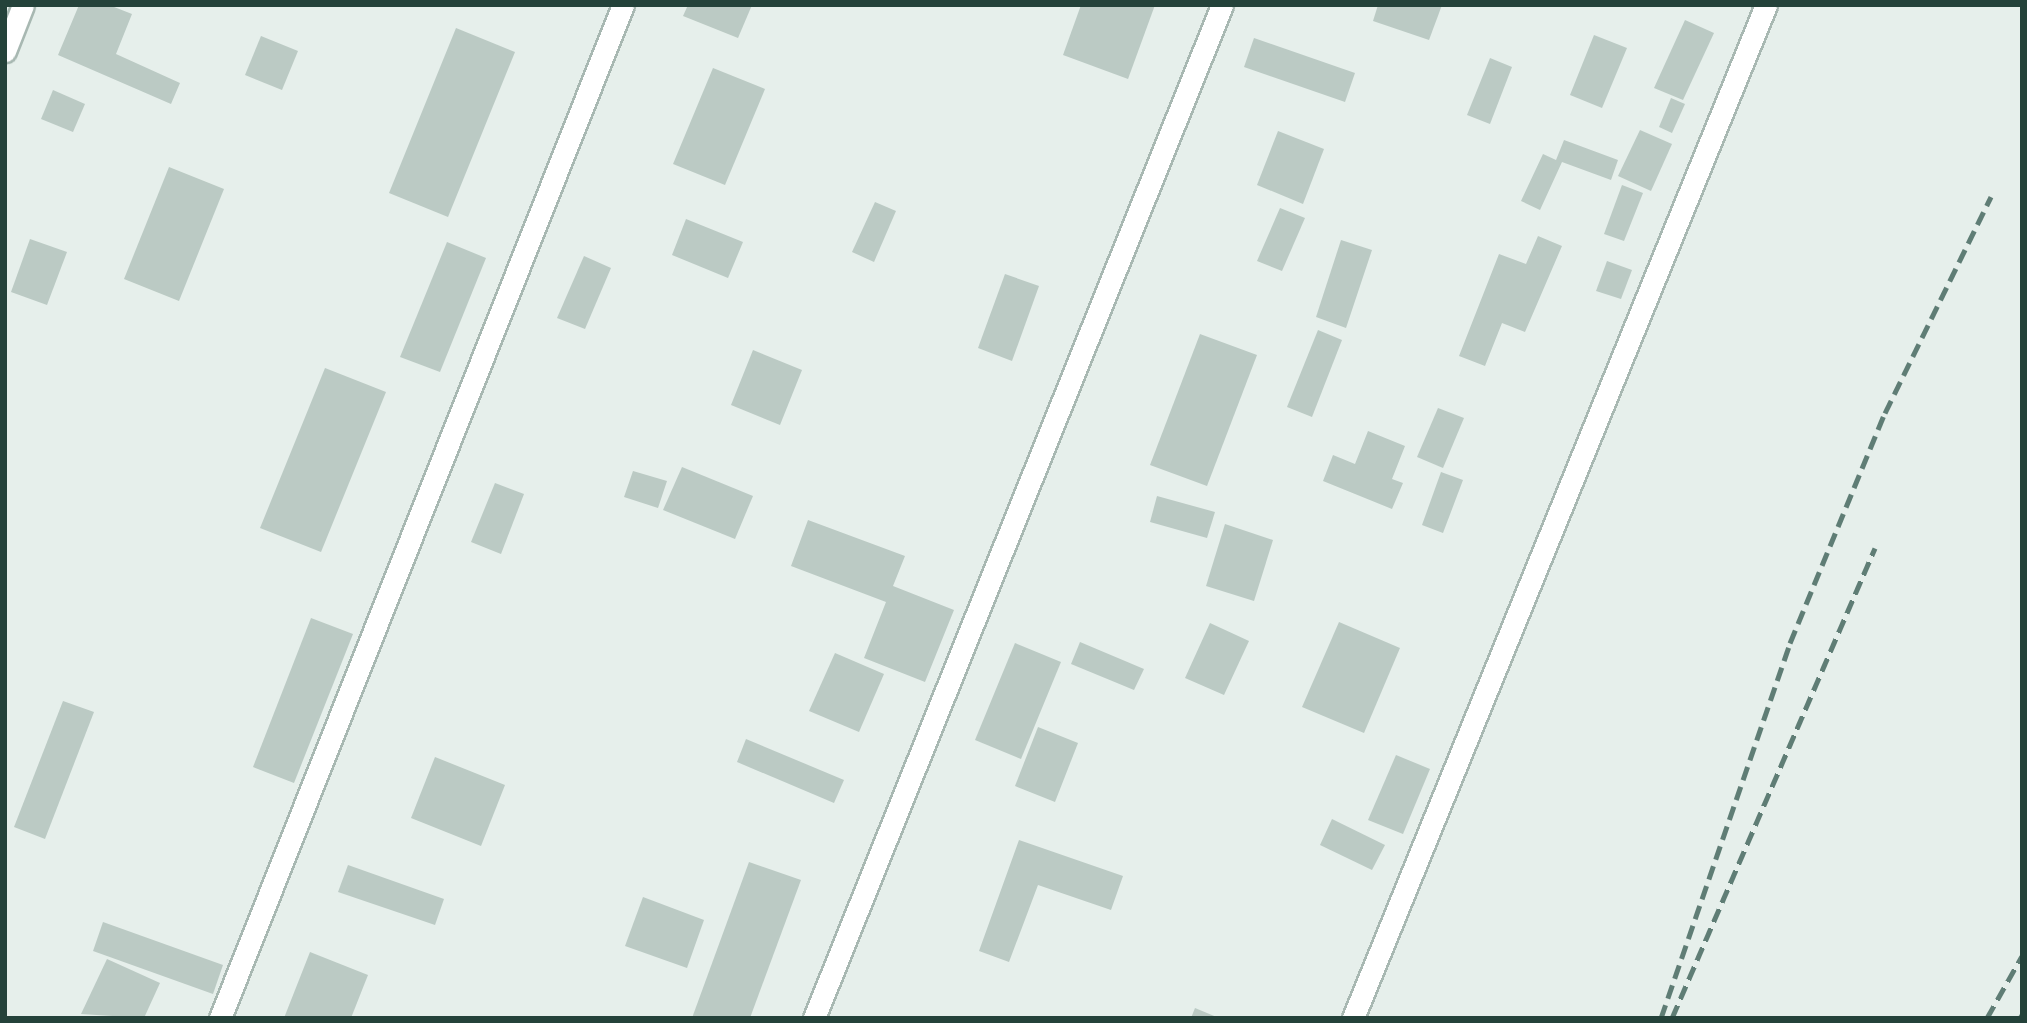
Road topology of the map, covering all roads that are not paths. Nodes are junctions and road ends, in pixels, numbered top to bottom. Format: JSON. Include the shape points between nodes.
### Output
{"nodes":[{"id":1,"x":23,"y":5,"type":"edge"},
{"id":2,"x":623,"y":5,"type":"edge"},
{"id":3,"x":1222,"y":5,"type":"edge"},
{"id":4,"x":1766,"y":5,"type":"edge"},
{"id":5,"x":5,"y":51,"type":"edge"},
{"id":6,"x":220,"y":1018,"type":"edge"},
{"id":7,"x":814,"y":1018,"type":"edge"},
{"id":8,"x":1353,"y":1018,"type":"edge"}],
"edges":[{"from":1,"to":5,"type":"street"},
{"from":2,"to":6,"type":"street"},
{"from":3,"to":7,"type":"street"},
{"from":4,"to":8,"type":"street"}]}
